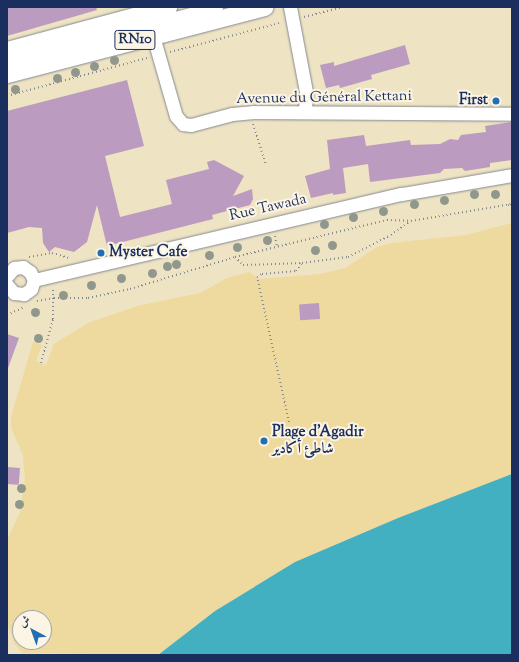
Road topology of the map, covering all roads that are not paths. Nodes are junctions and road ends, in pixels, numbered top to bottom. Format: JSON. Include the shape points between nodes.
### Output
{"nodes":[{"id":1,"x":168,"y":7,"type":"edge"},
{"id":2,"x":190,"y":7,"type":"edge"},
{"id":3,"x":216,"y":7,"type":"edge"},
{"id":4,"x":264,"y":7,"type":"edge"},
{"id":5,"x":290,"y":7,"type":"edge"},
{"id":6,"x":153,"y":36,"type":"junction"},
{"id":7,"x":7,"y":50,"type":"edge"},
{"id":8,"x":7,"y":54,"type":"edge"},
{"id":9,"x":7,"y":62,"type":"edge"},
{"id":10,"x":7,"y":74,"type":"edge"},
{"id":11,"x":305,"y":111,"type":"junction"},
{"id":12,"x":512,"y":114,"type":"edge"},
{"id":13,"x":512,"y":175,"type":"edge"},
{"id":14,"x":7,"y":276,"type":"edge"},
{"id":15,"x":34,"y":280,"type":"junction"},
{"id":16,"x":7,"y":285,"type":"edge"}],
"edges":[{"from":1,"to":7,"type":"main road","number":"RN10"},
{"from":2,"to":8,"type":"street"},
{"from":3,"to":9,"type":"street"},
{"from":4,"to":6,"type":"main road","number":"RN10"},
{"from":5,"to":11,"type":"street","via":[[306,92]]},
{"from":6,"to":10,"type":"main road","number":"RN10"},
{"from":6,"to":11,"type":"street","name":"Avenue du Général Kettani","via":[[176,116],[183,124],[191,125],[232,114]]},
{"from":11,"to":12,"type":"street","name":"Avenue du Général Kettani"},
{"from":13,"to":15,"type":"street","name":"Rue Tawada","via":[[402,194]]},
{"from":14,"to":15,"type":"street","via":[[14,268],[23,267],[30,272]]},
{"from":15,"to":16,"type":"street","via":[[31,289],[24,294],[14,293]]}]}
